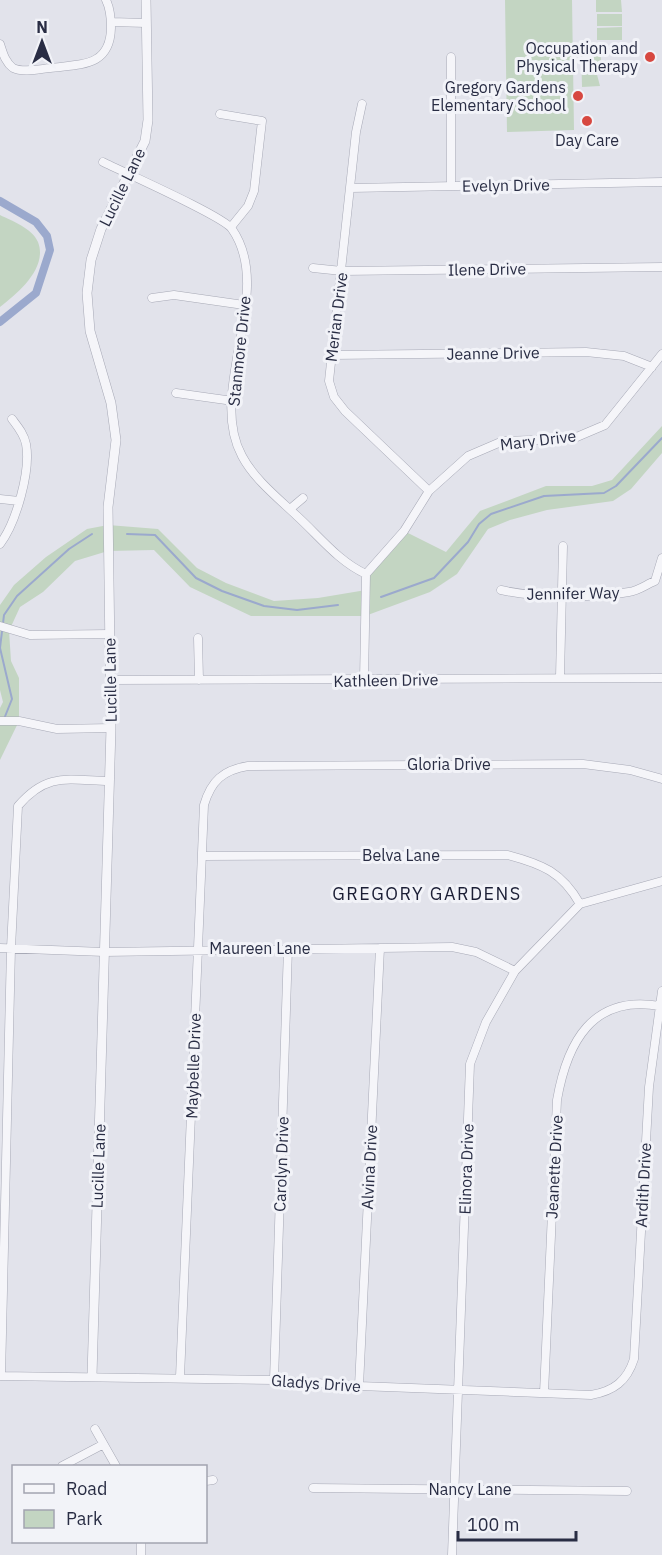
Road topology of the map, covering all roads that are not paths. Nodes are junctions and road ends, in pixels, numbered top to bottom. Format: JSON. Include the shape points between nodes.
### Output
{"nodes":[{"id":1,"x":106,"y":0,"type":"edge"},
{"id":2,"x":146,"y":0,"type":"edge"},
{"id":3,"x":111,"y":22,"type":"junction"},
{"id":4,"x":146,"y":22,"type":"junction"},
{"id":5,"x":0,"y":44,"type":"edge"},
{"id":6,"x":451,"y":57,"type":"dead end"},
{"id":7,"x":362,"y":104,"type":"dead end"},
{"id":8,"x":220,"y":114,"type":"dead end"},
{"id":9,"x":103,"y":162,"type":"dead end"},
{"id":10,"x":128,"y":175,"type":"junction"},
{"id":11,"x":662,"y":182,"type":"edge"},
{"id":12,"x":451,"y":186,"type":"junction"},
{"id":13,"x":351,"y":188,"type":"junction"},
{"id":14,"x":231,"y":227,"type":"junction"},
{"id":15,"x":662,"y":267,"type":"edge"},
{"id":16,"x":313,"y":268,"type":"dead end"},
{"id":17,"x":342,"y":271,"type":"junction"},
{"id":18,"x":152,"y":298,"type":"dead end"},
{"id":19,"x":244,"y":305,"type":"junction"},
{"id":20,"x":662,"y":354,"type":"edge"},
{"id":21,"x":332,"y":355,"type":"junction"},
{"id":22,"x":652,"y":367,"type":"junction"},
{"id":23,"x":176,"y":393,"type":"dead end"},
{"id":24,"x":233,"y":401,"type":"junction"},
{"id":25,"x":12,"y":419,"type":"dead end"},
{"id":26,"x":429,"y":491,"type":"junction"},
{"id":27,"x":303,"y":498,"type":"dead end"},
{"id":28,"x":0,"y":499,"type":"edge"},
{"id":29,"x":20,"y":501,"type":"junction"},
{"id":30,"x":290,"y":509,"type":"junction"},
{"id":31,"x":0,"y":544,"type":"edge"},
{"id":32,"x":563,"y":546,"type":"dead end"},
{"id":33,"x":662,"y":558,"type":"edge"},
{"id":34,"x":366,"y":574,"type":"junction"},
{"id":35,"x":501,"y":590,"type":"dead end"},
{"id":36,"x":562,"y":595,"type":"junction"},
{"id":37,"x":0,"y":626,"type":"edge"},
{"id":38,"x":109,"y":634,"type":"junction"},
{"id":39,"x":198,"y":638,"type":"dead end"},
{"id":40,"x":560,"y":677,"type":"junction"},
{"id":41,"x":662,"y":678,"type":"edge"},
{"id":42,"x":110,"y":680,"type":"junction"},
{"id":43,"x":199,"y":680,"type":"junction"},
{"id":44,"x":364,"y":680,"type":"junction"},
{"id":45,"x":0,"y":721,"type":"edge"},
{"id":46,"x":111,"y":728,"type":"junction"},
{"id":47,"x":234,"y":768,"type":"joint"},
{"id":48,"x":662,"y":779,"type":"edge"},
{"id":49,"x":109,"y":781,"type":"junction"},
{"id":50,"x":202,"y":856,"type":"junction"},
{"id":51,"x":662,"y":881,"type":"edge"},
{"id":52,"x":580,"y":904,"type":"junction"},
{"id":53,"x":0,"y":948,"type":"edge"},
{"id":54,"x":11,"y":948,"type":"junction"},
{"id":55,"x":198,"y":948,"type":"junction"},
{"id":56,"x":288,"y":948,"type":"junction"},
{"id":57,"x":380,"y":948,"type":"junction"},
{"id":58,"x":104,"y":952,"type":"junction"},
{"id":59,"x":515,"y":971,"type":"junction"},
{"id":60,"x":662,"y":991,"type":"edge"},
{"id":61,"x":660,"y":1006,"type":"junction"},
{"id":62,"x":1,"y":1376,"type":"edge"},
{"id":63,"x":92,"y":1376,"type":"junction"},
{"id":64,"x":180,"y":1377,"type":"junction"},
{"id":65,"x":626,"y":1378,"type":"joint"},
{"id":66,"x":274,"y":1380,"type":"junction"},
{"id":67,"x":359,"y":1386,"type":"junction"},
{"id":68,"x":457,"y":1389,"type":"junction"},
{"id":69,"x":544,"y":1393,"type":"junction"},
{"id":70,"x":95,"y":1429,"type":"dead end"},
{"id":71,"x":102,"y":1444,"type":"junction"},
{"id":72,"x":65,"y":1465,"type":"edge"},
{"id":73,"x":115,"y":1465,"type":"edge"},
{"id":74,"x":314,"y":1488,"type":"dead end"},
{"id":75,"x":453,"y":1489,"type":"junction"},
{"id":76,"x":627,"y":1491,"type":"dead end"},
{"id":77,"x":452,"y":1555,"type":"edge"}],
"edges":[{"from":1,"to":3,"type":"street"},
{"from":2,"to":4,"type":"street","name":"Lucille Lane"},
{"from":3,"to":4,"type":"street"},
{"from":3,"to":5,"type":"street","via":[[111,40],[102,57],[90,64],[14,68],[5,60]]},
{"from":4,"to":10,"type":"street","name":"Lucille Lane","via":[[148,120],[145,141]]},
{"from":6,"to":12,"type":"street"},
{"from":7,"to":13,"type":"street","name":"Merian Drive"},
{"from":8,"to":14,"type":"street","via":[[262,121],[254,191],[248,206]]},
{"from":9,"to":10,"type":"street"},
{"from":10,"to":14,"type":"street"},
{"from":10,"to":38,"type":"street","name":"Lucille Lane","via":[[101,230],[91,260],[87,294],[90,331],[111,403],[116,440],[108,507]]},
{"from":11,"to":12,"type":"street","name":"Evelyn Drive"},
{"from":12,"to":13,"type":"street","name":"Evelyn Drive"},
{"from":13,"to":17,"type":"street","name":"Merian Drive"},
{"from":14,"to":19,"type":"street","name":"Stanmore Drive","via":[[244,253]]},
{"from":15,"to":17,"type":"street","name":"Ilene Drive"},
{"from":16,"to":17,"type":"street","name":"Ilene Drive"},
{"from":17,"to":21,"type":"street","name":"Merian Drive"},
{"from":18,"to":19,"type":"street","via":[[174,295]]},
{"from":19,"to":24,"type":"street","name":"Stanmore Drive"},
{"from":20,"to":22,"type":"street","name":"Mary Drive"},
{"from":21,"to":22,"type":"street","name":"Jeanne Drive","via":[[586,352],[624,356]]},
{"from":21,"to":26,"type":"street","name":"Merian Drive","via":[[329,381],[334,397]]},
{"from":22,"to":26,"type":"street","name":"Mary Drive","via":[[605,425],[572,439],[503,441],[468,456]]},
{"from":23,"to":24,"type":"street"},
{"from":24,"to":30,"type":"street","name":"Stanmore Drive","via":[[234,432],[242,456]]},
{"from":25,"to":29,"type":"street","via":[[26,445]]},
{"from":26,"to":34,"type":"street","name":"Mary Drive","via":[[404,531]]},
{"from":27,"to":30,"type":"street"},
{"from":28,"to":29,"type":"street"},
{"from":29,"to":31,"type":"street","via":[[15,521]]},
{"from":30,"to":34,"type":"street","name":"Stanmore Drive","via":[[353,568]]},
{"from":32,"to":36,"type":"street"},
{"from":33,"to":36,"type":"street","name":"Jennifer Way","via":[[655,580],[631,592]]},
{"from":34,"to":44,"type":"street"},
{"from":35,"to":36,"type":"street","name":"Jennifer Way"},
{"from":36,"to":40,"type":"street"},
{"from":37,"to":38,"type":"street","via":[[30,635]]},
{"from":38,"to":42,"type":"street","name":"Lucille Lane"},
{"from":39,"to":43,"type":"street"},
{"from":40,"to":41,"type":"street","name":"Kathleen Drive"},
{"from":40,"to":44,"type":"street","name":"Kathleen Drive"},
{"from":42,"to":43,"type":"street","name":"Kathleen Drive"},
{"from":42,"to":46,"type":"street","name":"Lucille Lane"},
{"from":43,"to":44,"type":"street","name":"Kathleen Drive"},
{"from":45,"to":46,"type":"street","via":[[57,729]]},
{"from":46,"to":49,"type":"street","name":"Lucille Lane"},
{"from":47,"to":48,"type":"street","name":"Gloria Drive","via":[[583,764]]},
{"from":47,"to":50,"type":"street","name":"Maybelle Drive","via":[[224,772],[208,792]]},
{"from":49,"to":54,"type":"street","via":[[63,779],[44,783],[18,806]]},
{"from":49,"to":58,"type":"street","name":"Lucille Lane"},
{"from":50,"to":52,"type":"street","name":"Belva Lane","via":[[508,855],[556,873],[571,887]]},
{"from":50,"to":55,"type":"street","name":"Maybelle Drive"},
{"from":51,"to":52,"type":"street"},
{"from":52,"to":59,"type":"street","name":"Elinora Drive"},
{"from":53,"to":54,"type":"street","name":"Maureen Lane"},
{"from":54,"to":58,"type":"street","name":"Maureen Lane"},
{"from":54,"to":62,"type":"street"},
{"from":55,"to":56,"type":"street","name":"Maureen Lane"},
{"from":55,"to":58,"type":"street","name":"Maureen Lane"},
{"from":55,"to":64,"type":"street","name":"Maybelle Drive"},
{"from":56,"to":57,"type":"street","name":"Maureen Lane"},
{"from":56,"to":66,"type":"street","name":"Carolyn Drive"},
{"from":57,"to":59,"type":"street","name":"Maureen Lane","via":[[463,948]]},
{"from":57,"to":67,"type":"street","name":"Alvina Drive"},
{"from":58,"to":63,"type":"street","name":"Lucille Lane"},
{"from":59,"to":68,"type":"street","name":"Elinora Drive","via":[[486,1022],[470,1065]]},
{"from":60,"to":61,"type":"street","name":"Ardith Drive"},
{"from":61,"to":65,"type":"street","name":"Ardith Drive","via":[[649,1087],[634,1359]]},
{"from":61,"to":69,"type":"street","name":"Jeanette Drive","via":[[630,1004],[596,1018],[578,1038],[561,1077]]},
{"from":62,"to":63,"type":"street","name":"Gladys Drive"},
{"from":63,"to":64,"type":"street","name":"Gladys Drive"},
{"from":64,"to":66,"type":"street","name":"Gladys Drive"},
{"from":65,"to":69,"type":"street","name":"Gladys Drive","via":[[605,1393]]},
{"from":66,"to":67,"type":"street","name":"Gladys Drive"},
{"from":67,"to":68,"type":"street","name":"Gladys Drive"},
{"from":68,"to":69,"type":"street","name":"Gladys Drive"},
{"from":68,"to":75,"type":"street","name":"Elinora Drive"},
{"from":70,"to":71,"type":"street"},
{"from":71,"to":72,"type":"street"},
{"from":71,"to":73,"type":"street"},
{"from":74,"to":75,"type":"street","name":"Nancy Lane"},
{"from":75,"to":76,"type":"street","name":"Nancy Lane"},
{"from":75,"to":77,"type":"street","name":"Elinora Drive"}]}
